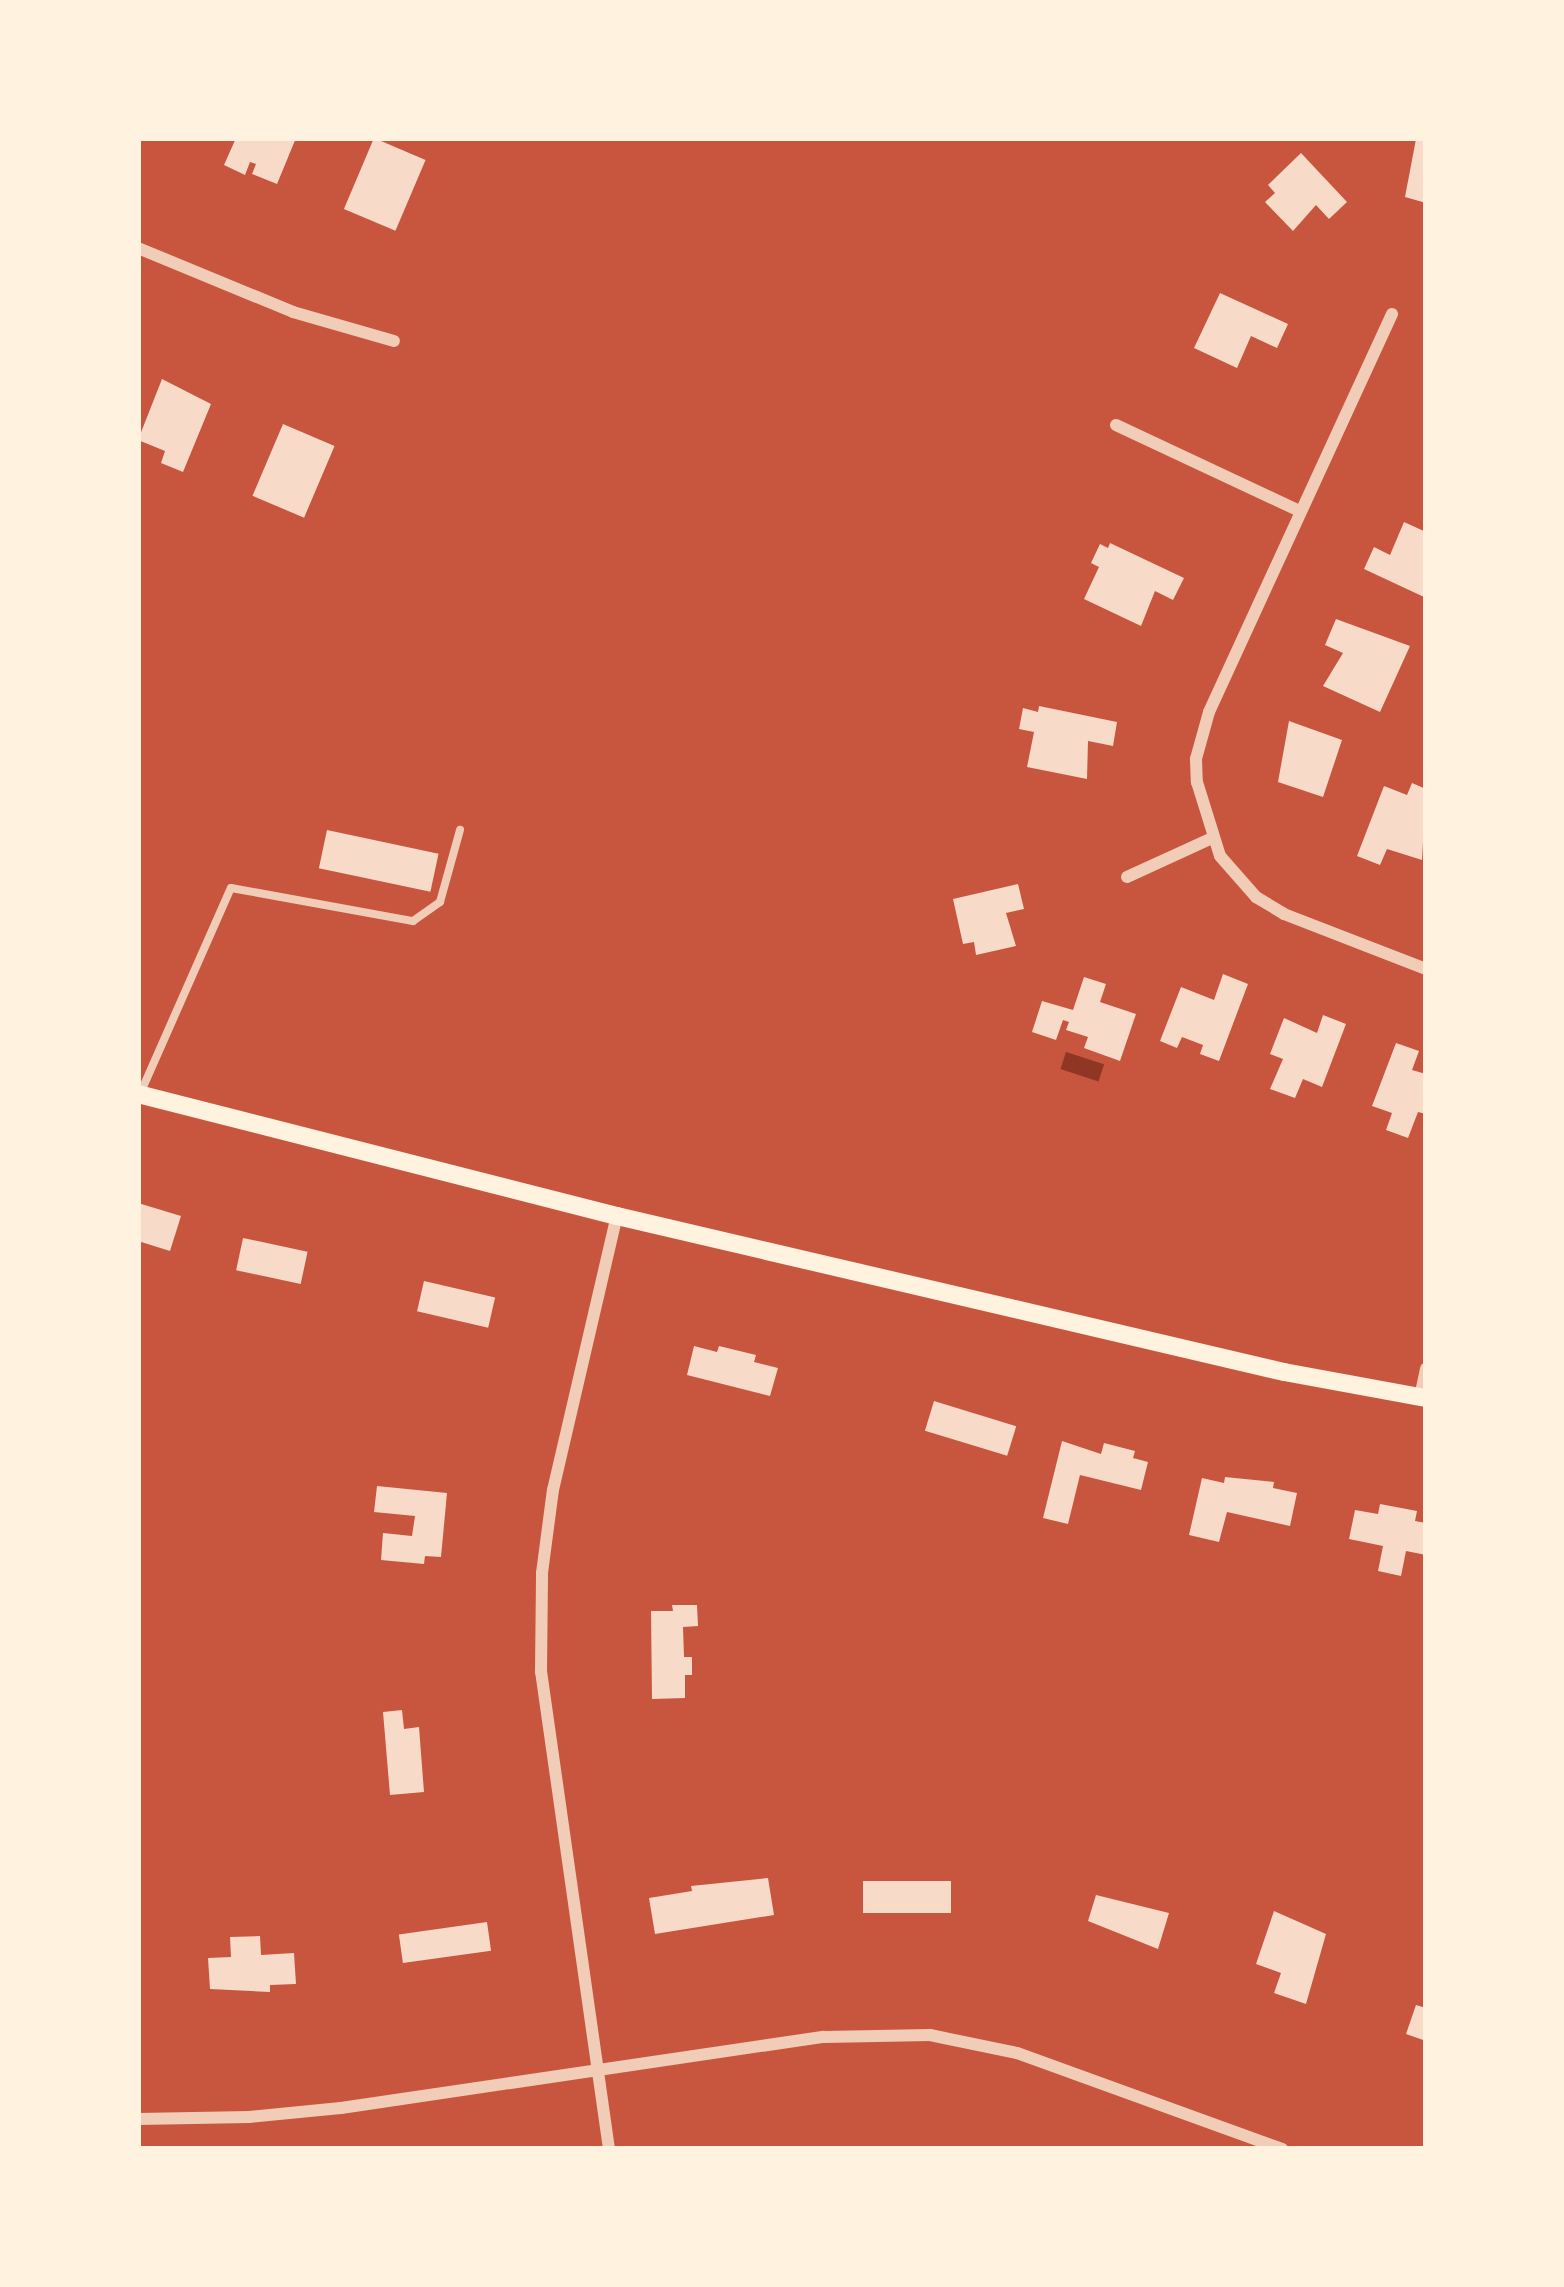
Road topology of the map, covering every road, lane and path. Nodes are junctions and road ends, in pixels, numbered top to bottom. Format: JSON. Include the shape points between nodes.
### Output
{"nodes":[{"id":1,"x":138,"y":248,"type":"edge"},
{"id":2,"x":1392,"y":314,"type":"dead end"},
{"id":3,"x":394,"y":341,"type":"dead end"},
{"id":4,"x":1117,"y":425,"type":"dead end"},
{"id":5,"x":1300,"y":512,"type":"junction"},
{"id":6,"x":460,"y":830,"type":"dead end"},
{"id":7,"x":1212,"y":838,"type":"junction"},
{"id":8,"x":1127,"y":877,"type":"dead end"},
{"id":9,"x":1426,"y":969,"type":"edge"},
{"id":10,"x":139,"y":1095,"type":"edge"},
{"id":11,"x":617,"y":1216,"type":"junction"},
{"id":12,"x":1426,"y":1369,"type":"edge"},
{"id":13,"x":1423,"y":1398,"type":"edge"},
{"id":14,"x":598,"y":2070,"type":"junction"},
{"id":15,"x":138,"y":2119,"type":"edge"},
{"id":16,"x":609,"y":2149,"type":"edge"},
{"id":17,"x":1282,"y":2149,"type":"edge"}],
"edges":[{"from":1,"to":3,"type":"street","via":[[293,312]]},
{"from":2,"to":5,"type":"street"},
{"from":4,"to":5,"type":"street"},
{"from":5,"to":7,"type":"street","via":[[1201,738],[1197,782]]},
{"from":6,"to":10,"type":"lane","via":[[440,902],[413,921],[231,888]]},
{"from":7,"to":8,"type":"street"},
{"from":7,"to":9,"type":"street","via":[[1227,867],[1272,907]]},
{"from":10,"to":11,"type":"main road"},
{"from":11,"to":13,"type":"main road"},
{"from":11,"to":14,"type":"street","via":[[578,1370],[542,1573],[548,1747]]},
{"from":12,"to":13,"type":"street"},
{"from":14,"to":15,"type":"street","via":[[341,2108]]},
{"from":14,"to":16,"type":"street"},
{"from":14,"to":17,"type":"street","via":[[824,2037],[930,2035],[1017,2053]]}]}
